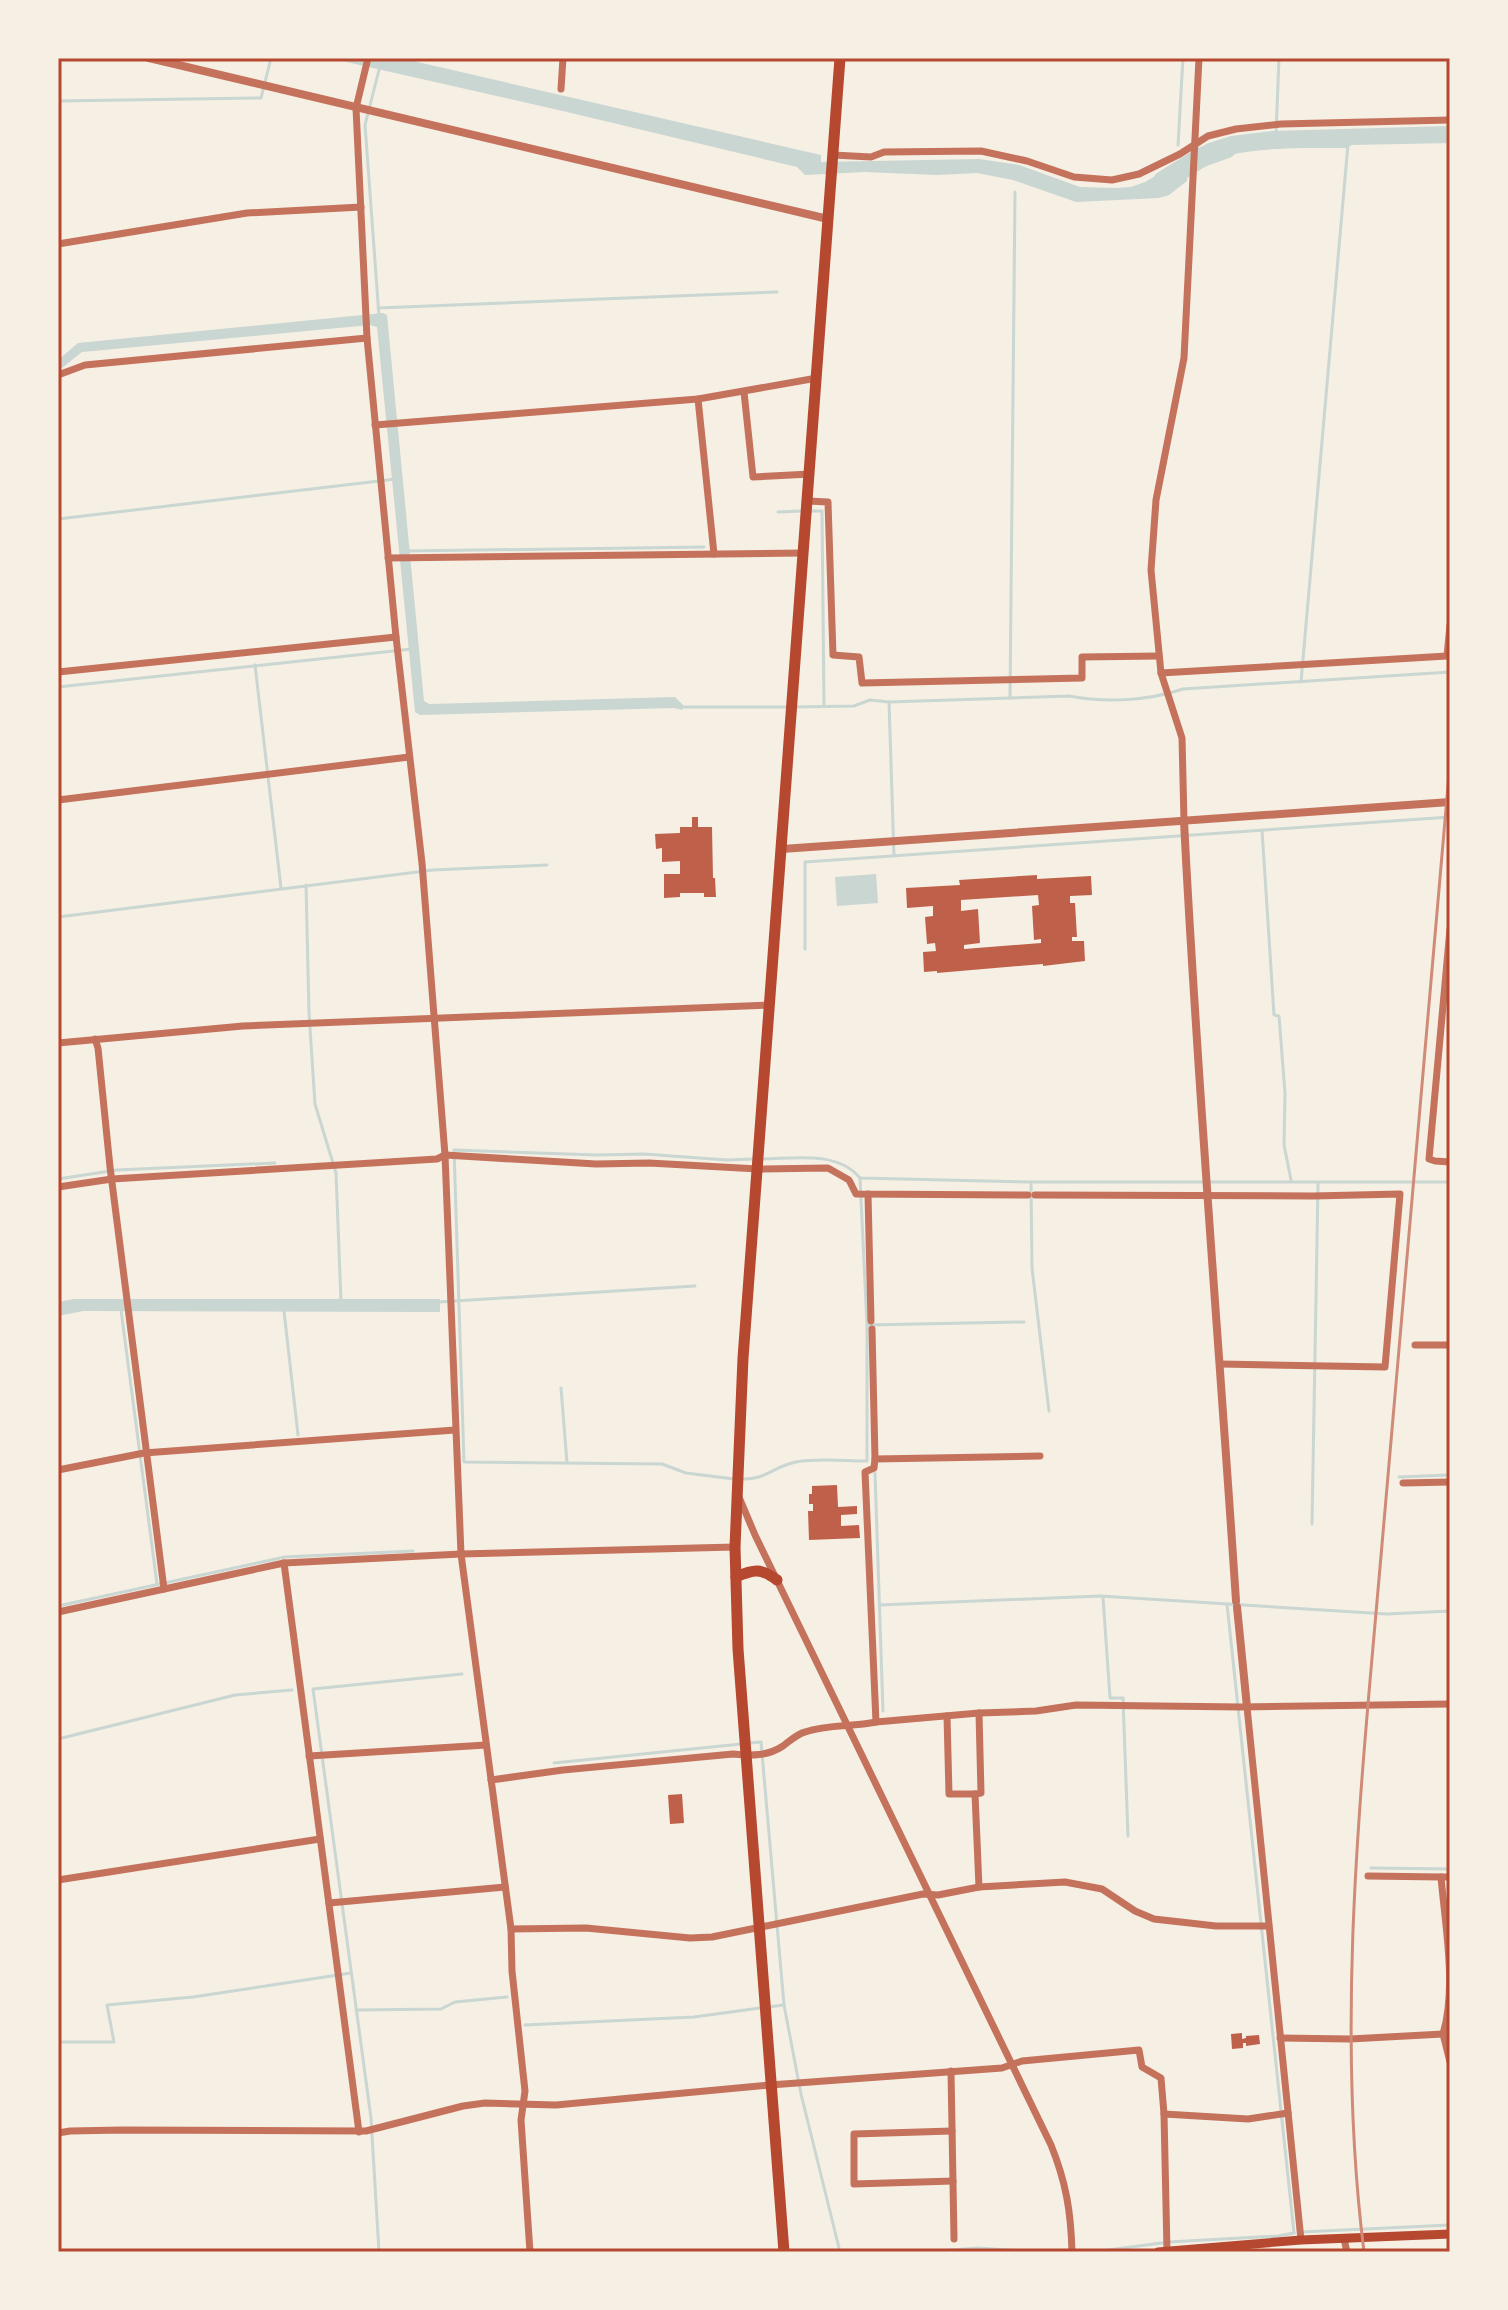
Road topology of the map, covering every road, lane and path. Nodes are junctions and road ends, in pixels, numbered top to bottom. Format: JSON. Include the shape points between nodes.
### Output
{"nodes":[{"id":1,"x":149,"y":58,"type":"edge"},
{"id":2,"x":368,"y":58,"type":"edge"},
{"id":3,"x":563,"y":58,"type":"edge"},
{"id":4,"x":840,"y":58,"type":"edge"},
{"id":5,"x":1199,"y":58,"type":"edge"},
{"id":6,"x":561,"y":89,"type":"dead end"},
{"id":7,"x":364,"y":110,"type":"junction"},
{"id":8,"x":1450,"y":120,"type":"edge"},
{"id":9,"x":1195,"y":144,"type":"junction"},
{"id":10,"x":833,"y":155,"type":"junction"},
{"id":11,"x":361,"y":207,"type":"junction"},
{"id":12,"x":828,"y":219,"type":"junction"},
{"id":13,"x":58,"y":244,"type":"edge"},
{"id":14,"x":367,"y":338,"type":"junction"},
{"id":15,"x":58,"y":375,"type":"edge"},
{"id":16,"x":817,"y":378,"type":"junction"},
{"id":17,"x":744,"y":392,"type":"junction"},
{"id":18,"x":698,"y":399,"type":"junction"},
{"id":19,"x":375,"y":425,"type":"junction"},
{"id":20,"x":810,"y":474,"type":"junction"},
{"id":21,"x":807,"y":507,"type":"junction"},
{"id":22,"x":804,"y":553,"type":"junction"},
{"id":23,"x":714,"y":554,"type":"junction"},
{"id":24,"x":392,"y":558,"type":"junction"},
{"id":25,"x":1450,"y":625,"type":"edge"},
{"id":26,"x":397,"y":646,"type":"junction"},
{"id":27,"x":1159,"y":656,"type":"junction"},
{"id":28,"x":58,"y":672,"type":"edge"},
{"id":29,"x":1161,"y":673,"type":"junction"},
{"id":30,"x":409,"y":757,"type":"junction"},
{"id":31,"x":58,"y":800,"type":"edge"},
{"id":32,"x":1450,"y":802,"type":"edge"},
{"id":33,"x":1184,"y":821,"type":"junction"},
{"id":34,"x":782,"y":849,"type":"junction"},
{"id":35,"x":1450,"y":929,"type":"edge"},
{"id":36,"x":770,"y":1005,"type":"junction"},
{"id":37,"x":433,"y":1018,"type":"junction"},
{"id":38,"x":95,"y":1039,"type":"junction"},
{"id":39,"x":58,"y":1043,"type":"edge"},
{"id":40,"x":451,"y":1156,"type":"junction"},
{"id":41,"x":1450,"y":1162,"type":"edge"},
{"id":42,"x":759,"y":1163,"type":"junction"},
{"id":43,"x":112,"y":1174,"type":"junction"},
{"id":44,"x":58,"y":1187,"type":"edge"},
{"id":45,"x":1206,"y":1187,"type":"junction"},
{"id":46,"x":863,"y":1194,"type":"junction"},
{"id":47,"x":1415,"y":1345,"type":"dead end"},
{"id":48,"x":1450,"y":1345,"type":"edge"},
{"id":49,"x":1221,"y":1364,"type":"junction"},
{"id":50,"x":455,"y":1430,"type":"junction"},
{"id":51,"x":142,"y":1453,"type":"junction"},
{"id":52,"x":1040,"y":1456,"type":"dead end"},
{"id":53,"x":875,"y":1459,"type":"junction"},
{"id":54,"x":58,"y":1470,"type":"edge"},
{"id":55,"x":1450,"y":1482,"type":"edge"},
{"id":56,"x":737,"y":1483,"type":"junction"},
{"id":57,"x":1403,"y":1483,"type":"dead end"},
{"id":58,"x":735,"y":1547,"type":"junction"},
{"id":59,"x":461,"y":1554,"type":"junction"},
{"id":60,"x":284,"y":1563,"type":"junction"},
{"id":61,"x":736,"y":1577,"type":"junction"},
{"id":62,"x":777,"y":1580,"type":"junction"},
{"id":63,"x":163,"y":1585,"type":"junction"},
{"id":64,"x":58,"y":1612,"type":"edge"},
{"id":65,"x":1450,"y":1704,"type":"edge"},
{"id":66,"x":1241,"y":1707,"type":"junction"},
{"id":67,"x":979,"y":1713,"type":"junction"},
{"id":68,"x":947,"y":1716,"type":"junction"},
{"id":69,"x":876,"y":1722,"type":"junction"},
{"id":70,"x":849,"y":1725,"type":"junction"},
{"id":71,"x":486,"y":1745,"type":"junction"},
{"id":72,"x":749,"y":1750,"type":"junction"},
{"id":73,"x":318,"y":1755,"type":"junction"},
{"id":74,"x":491,"y":1780,"type":"junction"},
{"id":75,"x":975,"y":1794,"type":"junction"},
{"id":76,"x":320,"y":1839,"type":"junction"},
{"id":77,"x":1368,"y":1876,"type":"dead end"},
{"id":78,"x":1446,"y":1877,"type":"edge"},
{"id":79,"x":58,"y":1880,"type":"edge"},
{"id":80,"x":505,"y":1887,"type":"junction"},
{"id":81,"x":979,"y":1887,"type":"junction"},
{"id":82,"x":930,"y":1894,"type":"junction"},
{"id":83,"x":337,"y":1902,"type":"junction"},
{"id":84,"x":1265,"y":1926,"type":"junction"},
{"id":85,"x":759,"y":1928,"type":"junction"},
{"id":86,"x":511,"y":1929,"type":"junction"},
{"id":87,"x":1448,"y":2022,"type":"edge"},
{"id":88,"x":1443,"y":2034,"type":"junction"},
{"id":89,"x":1280,"y":2038,"type":"junction"},
{"id":90,"x":1450,"y":2062,"type":"edge"},
{"id":91,"x":1012,"y":2064,"type":"junction"},
{"id":92,"x":951,"y":2071,"type":"junction"},
{"id":93,"x":770,"y":2085,"type":"junction"},
{"id":94,"x":523,"y":2104,"type":"junction"},
{"id":95,"x":1283,"y":2113,"type":"junction"},
{"id":96,"x":1164,"y":2114,"type":"junction"},
{"id":97,"x":367,"y":2131,"type":"junction"},
{"id":98,"x":952,"y":2131,"type":"junction"},
{"id":99,"x":58,"y":2133,"type":"edge"},
{"id":100,"x":953,"y":2181,"type":"junction"},
{"id":101,"x":1301,"y":2234,"type":"junction"},
{"id":102,"x":1450,"y":2234,"type":"edge"},
{"id":103,"x":954,"y":2239,"type":"dead end"},
{"id":104,"x":1344,"y":2239,"type":"junction"},
{"id":105,"x":1167,"y":2248,"type":"edge"},
{"id":106,"x":1229,"y":2249,"type":"edge"},
{"id":107,"x":1072,"y":2250,"type":"edge"},
{"id":108,"x":530,"y":2252,"type":"edge"},
{"id":109,"x":784,"y":2252,"type":"edge"},
{"id":110,"x":1347,"y":2252,"type":"edge"}],
"edges":[{"from":1,"to":7,"type":"street"},
{"from":2,"to":7,"type":"street"},
{"from":3,"to":6,"type":"street"},
{"from":4,"to":10,"type":"highway"},
{"from":5,"to":9,"type":"street"},
{"from":7,"to":11,"type":"street"},
{"from":7,"to":12,"type":"street"},
{"from":8,"to":9,"type":"street","via":[[1276,124],[1236,129]]},
{"from":9,"to":10,"type":"street","via":[[1139,174],[1112,180],[1074,177],[981,151]]},
{"from":9,"to":27,"type":"street","via":[[1184,358],[1156,500],[1152,556]]},
{"from":10,"to":12,"type":"highway"},
{"from":11,"to":13,"type":"street","via":[[247,213]]},
{"from":11,"to":14,"type":"street"},
{"from":12,"to":16,"type":"highway"},
{"from":14,"to":15,"type":"street","via":[[85,365]]},
{"from":14,"to":19,"type":"street"},
{"from":16,"to":17,"type":"street"},
{"from":16,"to":20,"type":"highway"},
{"from":17,"to":18,"type":"street"},
{"from":17,"to":20,"type":"street","via":[[753,477]]},
{"from":18,"to":19,"type":"street"},
{"from":18,"to":23,"type":"street"},
{"from":19,"to":24,"type":"street"},
{"from":20,"to":21,"type":"highway"},
{"from":21,"to":22,"type":"highway"},
{"from":21,"to":27,"type":"street","via":[[828,502],[833,655],[859,657],[862,683],[1082,678],[1082,657]]},
{"from":22,"to":23,"type":"street"},
{"from":22,"to":34,"type":"highway"},
{"from":23,"to":24,"type":"street"},
{"from":24,"to":26,"type":"street"},
{"from":25,"to":29,"type":"street","via":[[1447,656]]},
{"from":26,"to":28,"type":"street"},
{"from":26,"to":30,"type":"street"},
{"from":27,"to":29,"type":"street"},
{"from":29,"to":33,"type":"street","via":[[1182,738]]},
{"from":30,"to":31,"type":"street"},
{"from":30,"to":37,"type":"street"},
{"from":32,"to":33,"type":"street"},
{"from":33,"to":34,"type":"street"},
{"from":33,"to":45,"type":"street"},
{"from":34,"to":36,"type":"highway"},
{"from":35,"to":41,"type":"street","via":[[1429,1159]]},
{"from":36,"to":37,"type":"street"},
{"from":36,"to":42,"type":"highway"},
{"from":37,"to":38,"type":"street"},
{"from":37,"to":40,"type":"street"},
{"from":38,"to":39,"type":"street"},
{"from":38,"to":43,"type":"street"},
{"from":40,"to":42,"type":"street"},
{"from":40,"to":43,"type":"street"},
{"from":40,"to":50,"type":"street"},
{"from":42,"to":46,"type":"street","via":[[828,1168]]},
{"from":42,"to":56,"type":"highway"},
{"from":43,"to":44,"type":"street"},
{"from":43,"to":51,"type":"street"},
{"from":45,"to":46,"type":"street","via":[[1031,1195]]},
{"from":45,"to":49,"type":"street"},
{"from":45,"to":49,"type":"street","via":[[1317,1196],[1400,1194],[1385,1367]]},
{"from":46,"to":53,"type":"street"},
{"from":47,"to":48,"type":"street"},
{"from":49,"to":66,"type":"street"},
{"from":50,"to":51,"type":"street"},
{"from":50,"to":59,"type":"street"},
{"from":51,"to":54,"type":"street"},
{"from":51,"to":63,"type":"street"},
{"from":52,"to":53,"type":"street"},
{"from":53,"to":69,"type":"street","via":[[874,1468],[865,1472]]},
{"from":55,"to":57,"type":"street"},
{"from":56,"to":58,"type":"highway"},
{"from":56,"to":62,"type":"street"},
{"from":58,"to":59,"type":"street"},
{"from":58,"to":61,"type":"highway"},
{"from":59,"to":60,"type":"street"},
{"from":59,"to":71,"type":"street"},
{"from":60,"to":63,"type":"street"},
{"from":60,"to":73,"type":"street"},
{"from":61,"to":62,"type":"highway","via":[[765,1571]]},
{"from":61,"to":72,"type":"highway"},
{"from":62,"to":70,"type":"street"},
{"from":63,"to":64,"type":"street"},
{"from":65,"to":66,"type":"street"},
{"from":66,"to":67,"type":"street","via":[[1076,1705]]},
{"from":66,"to":84,"type":"street"},
{"from":67,"to":68,"type":"street"},
{"from":67,"to":75,"type":"street","via":[[981,1793]]},
{"from":68,"to":69,"type":"street"},
{"from":68,"to":75,"type":"street","via":[[949,1794]]},
{"from":69,"to":70,"type":"street"},
{"from":70,"to":72,"type":"street","via":[[803,1732],[767,1753]]},
{"from":70,"to":82,"type":"street"},
{"from":71,"to":73,"type":"street"},
{"from":71,"to":74,"type":"street"},
{"from":72,"to":74,"type":"street"},
{"from":72,"to":85,"type":"highway"},
{"from":73,"to":76,"type":"street"},
{"from":74,"to":80,"type":"street"},
{"from":75,"to":81,"type":"street"},
{"from":76,"to":79,"type":"street"},
{"from":76,"to":83,"type":"street"},
{"from":77,"to":78,"type":"street"},
{"from":78,"to":87,"type":"street"},
{"from":80,"to":83,"type":"street"},
{"from":80,"to":86,"type":"street"},
{"from":81,"to":82,"type":"street"},
{"from":81,"to":84,"type":"street","via":[[1065,1882],[1102,1889],[1154,1919]]},
{"from":82,"to":85,"type":"street"},
{"from":82,"to":91,"type":"street"},
{"from":83,"to":97,"type":"street","via":[[338,1975]]},
{"from":84,"to":89,"type":"street"},
{"from":85,"to":86,"type":"street","via":[[690,1938],[586,1928]]},
{"from":85,"to":93,"type":"highway"},
{"from":86,"to":94,"type":"street"},
{"from":87,"to":88,"type":"street"},
{"from":88,"to":89,"type":"street"},
{"from":88,"to":90,"type":"street"},
{"from":89,"to":95,"type":"street"},
{"from":91,"to":92,"type":"street"},
{"from":91,"to":96,"type":"street","via":[[1139,2050],[1142,2067],[1161,2078]]},
{"from":91,"to":107,"type":"street","via":[[1063,2174]]},
{"from":92,"to":93,"type":"street"},
{"from":92,"to":98,"type":"street"},
{"from":93,"to":94,"type":"street"},
{"from":93,"to":109,"type":"highway"},
{"from":94,"to":97,"type":"street","via":[[463,2106]]},
{"from":94,"to":108,"type":"street"},
{"from":95,"to":96,"type":"street","via":[[1248,2119]]},
{"from":95,"to":101,"type":"street"},
{"from":96,"to":105,"type":"street"},
{"from":97,"to":99,"type":"street"},
{"from":98,"to":100,"type":"street"},
{"from":98,"to":100,"type":"street","via":[[854,2134],[854,2184]]},
{"from":100,"to":103,"type":"street"},
{"from":101,"to":104,"type":"main road"},
{"from":101,"to":106,"type":"main road"},
{"from":102,"to":104,"type":"main road"},
{"from":104,"to":110,"type":"street"},
{"from":105,"to":106,"type":"main road"}]}
